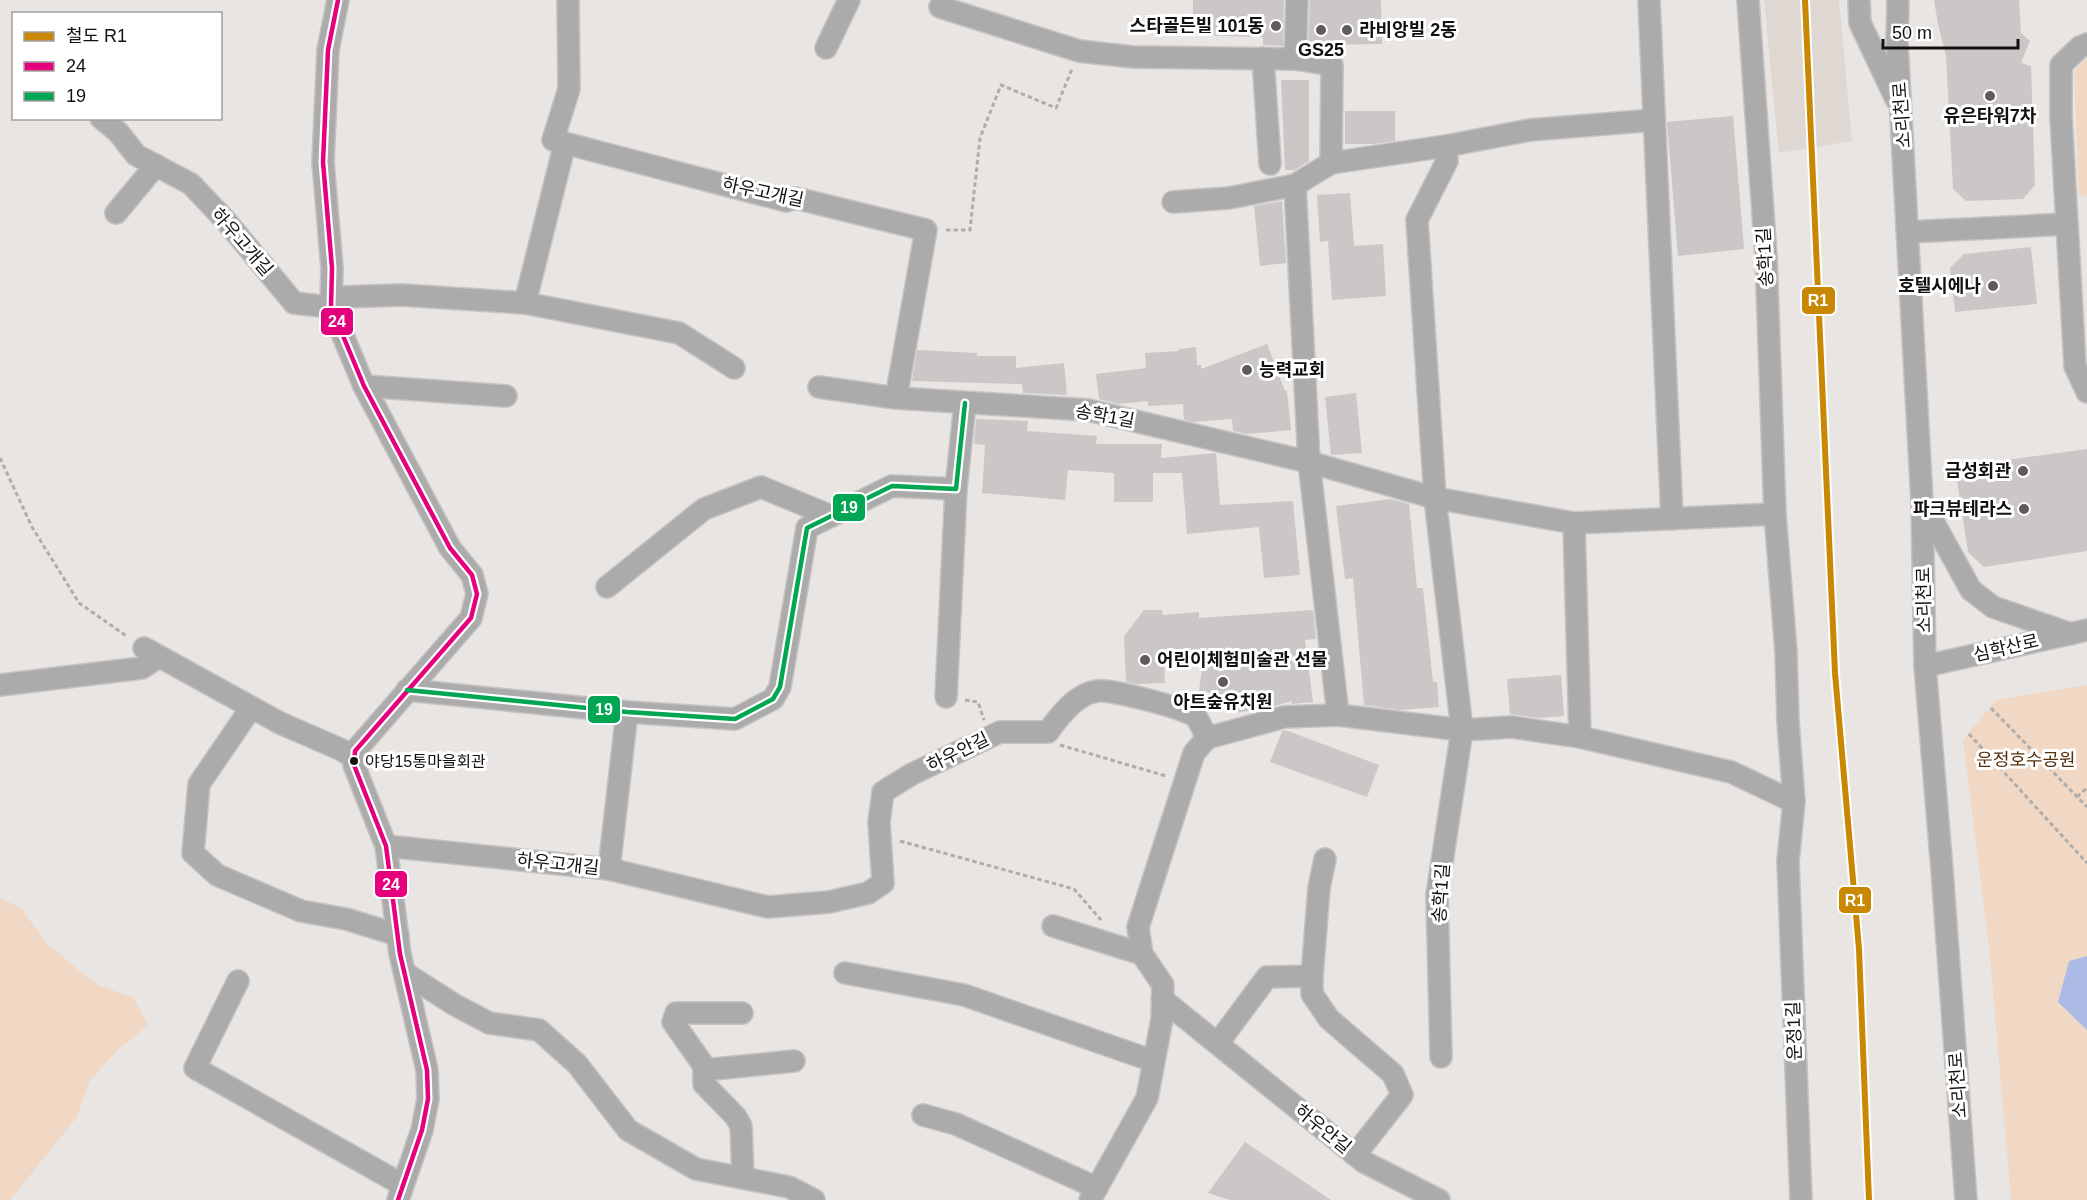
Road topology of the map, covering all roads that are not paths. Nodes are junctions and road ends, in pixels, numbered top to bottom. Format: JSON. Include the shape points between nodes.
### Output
{"nodes":[{"id":1,"x":338,"y":0,"type":"edge"},
{"id":2,"x":568,"y":0,"type":"edge"},
{"id":3,"x":849,"y":0,"type":"edge"},
{"id":4,"x":1297,"y":0,"type":"edge"},
{"id":5,"x":1649,"y":0,"type":"edge"},
{"id":6,"x":1749,"y":0,"type":"edge"},
{"id":7,"x":1859,"y":0,"type":"edge"},
{"id":8,"x":1898,"y":0,"type":"edge"},
{"id":9,"x":940,"y":7,"type":"dead end"},
{"id":10,"x":2087,"y":44,"type":"edge"},
{"id":11,"x":826,"y":48,"type":"dead end"},
{"id":12,"x":1263,"y":58,"type":"junction"},
{"id":13,"x":1295,"y":59,"type":"junction"},
{"id":14,"x":1901,"y":111,"type":"junction"},
{"id":15,"x":103,"y":120,"type":"edge"},
{"id":16,"x":1654,"y":120,"type":"junction"},
{"id":17,"x":565,"y":143,"type":"junction"},
{"id":18,"x":1446,"y":146,"type":"junction"},
{"id":19,"x":1331,"y":163,"type":"junction"},
{"id":20,"x":1270,"y":164,"type":"dead end"},
{"id":21,"x":156,"y":165,"type":"junction"},
{"id":22,"x":1295,"y":185,"type":"junction"},
{"id":23,"x":1173,"y":202,"type":"dead end"},
{"id":24,"x":116,"y":213,"type":"dead end"},
{"id":25,"x":2067,"y":224,"type":"junction"},
{"id":26,"x":1908,"y":232,"type":"junction"},
{"id":27,"x":332,"y":301,"type":"junction"},
{"id":28,"x":525,"y":303,"type":"junction"},
{"id":29,"x":734,"y":368,"type":"dead end"},
{"id":30,"x":364,"y":386,"type":"junction"},
{"id":31,"x":819,"y":387,"type":"dead end"},
{"id":32,"x":2087,"y":392,"type":"edge"},
{"id":33,"x":506,"y":396,"type":"dead end"},
{"id":34,"x":896,"y":398,"type":"junction"},
{"id":35,"x":965,"y":403,"type":"junction"},
{"id":36,"x":1310,"y":462,"type":"junction"},
{"id":37,"x":956,"y":489,"type":"junction"},
{"id":38,"x":1435,"y":498,"type":"junction"},
{"id":39,"x":1922,"y":502,"type":"junction"},
{"id":40,"x":1775,"y":514,"type":"junction"},
{"id":41,"x":831,"y":516,"type":"junction"},
{"id":42,"x":1672,"y":519,"type":"junction"},
{"id":43,"x":1574,"y":523,"type":"junction"},
{"id":44,"x":607,"y":587,"type":"dead end"},
{"id":45,"x":2079,"y":632,"type":"edge"},
{"id":46,"x":1925,"y":666,"type":"junction"},
{"id":47,"x":0,"y":685,"type":"edge"},
{"id":48,"x":407,"y":690,"type":"junction"},
{"id":49,"x":946,"y":697,"type":"road end"},
{"id":50,"x":251,"y":708,"type":"junction"},
{"id":51,"x":627,"y":712,"type":"junction"},
{"id":52,"x":1338,"y":715,"type":"junction"},
{"id":53,"x":1462,"y":730,"type":"junction"},
{"id":54,"x":1580,"y":737,"type":"junction"},
{"id":55,"x":1207,"y":738,"type":"junction"},
{"id":56,"x":355,"y":759,"type":"junction"},
{"id":57,"x":1794,"y":802,"type":"junction"},
{"id":58,"x":386,"y":846,"type":"junction"},
{"id":59,"x":1325,"y":859,"type":"dead end"},
{"id":60,"x":1788,"y":861,"type":"joint"},
{"id":61,"x":609,"y":869,"type":"junction"},
{"id":62,"x":1053,"y":926,"type":"dead end"},
{"id":63,"x":398,"y":935,"type":"junction"},
{"id":64,"x":1142,"y":954,"type":"junction"},
{"id":65,"x":405,"y":973,"type":"junction"},
{"id":66,"x":845,"y":973,"type":"dead end"},
{"id":67,"x":1312,"y":976,"type":"junction"},
{"id":68,"x":238,"y":981,"type":"dead end"},
{"id":69,"x":1162,"y":999,"type":"junction"},
{"id":70,"x":742,"y":1013,"type":"dead end"},
{"id":71,"x":1218,"y":1043,"type":"junction"},
{"id":72,"x":1441,"y":1057,"type":"dead end"},
{"id":73,"x":794,"y":1061,"type":"dead end"},
{"id":74,"x":1153,"y":1061,"type":"junction"},
{"id":75,"x":704,"y":1070,"type":"junction"},
{"id":76,"x":923,"y":1115,"type":"dead end"},
{"id":77,"x":1355,"y":1155,"type":"junction"},
{"id":78,"x":743,"y":1178,"type":"junction"},
{"id":79,"x":400,"y":1192,"type":"edge"},
{"id":80,"x":1093,"y":1194,"type":"edge"},
{"id":81,"x":814,"y":1200,"type":"edge"},
{"id":82,"x":1438,"y":1200,"type":"edge"},
{"id":83,"x":1801,"y":1200,"type":"edge"},
{"id":84,"x":1966,"y":1200,"type":"edge"}],
"edges":[{"from":1,"to":27,"type":"street","via":[[328,50],[323,162]]},
{"from":2,"to":17,"type":"street","via":[[569,89],[553,140]]},
{"from":3,"to":11,"type":"street"},
{"from":4,"to":13,"type":"street"},
{"from":5,"to":16,"type":"street"},
{"from":6,"to":40,"type":"street","name":"송학1길","via":[[1766,256]]},
{"from":7,"to":14,"type":"street","via":[[1860,22]]},
{"from":8,"to":14,"type":"street","name":"소리천로"},
{"from":9,"to":12,"type":"street","via":[[1079,51],[1133,57]]},
{"from":10,"to":25,"type":"street","via":[[2061,65]]},
{"from":12,"to":13,"type":"street"},
{"from":12,"to":20,"type":"street"},
{"from":13,"to":19,"type":"street","via":[[1332,65]]},
{"from":14,"to":26,"type":"street","name":"소리천로"},
{"from":15,"to":21,"type":"street","name":"하우고개길","via":[[136,155]]},
{"from":16,"to":18,"type":"street","via":[[1530,130]]},
{"from":16,"to":42,"type":"street"},
{"from":17,"to":28,"type":"street"},
{"from":17,"to":34,"type":"street","name":"하우고개길","via":[[786,201],[795,198],[926,230]]},
{"from":18,"to":19,"type":"street"},
{"from":18,"to":38,"type":"street","name":"송학1길","via":[[1447,161],[1417,220]]},
{"from":19,"to":22,"type":"street"},
{"from":21,"to":24,"type":"street"},
{"from":21,"to":27,"type":"street","name":"하우고개길","via":[[191,184],[294,303]]},
{"from":22,"to":23,"type":"street","via":[[1229,198]]},
{"from":22,"to":36,"type":"street"},
{"from":25,"to":26,"type":"street"},
{"from":25,"to":32,"type":"street","via":[[2075,366]]},
{"from":26,"to":39,"type":"street","name":"소리천로"},
{"from":27,"to":28,"type":"street","name":"하우고개길","via":[[341,297],[402,295]]},
{"from":27,"to":30,"type":"street"},
{"from":28,"to":29,"type":"street","via":[[679,333]]},
{"from":30,"to":33,"type":"street"},
{"from":30,"to":48,"type":"street","via":[[450,548],[472,574],[477,594],[471,618]]},
{"from":31,"to":34,"type":"street","name":"송학1길"},
{"from":34,"to":35,"type":"street","name":"송학1길"},
{"from":35,"to":36,"type":"street","name":"송학1길","via":[[1088,410]]},
{"from":35,"to":37,"type":"street"},
{"from":36,"to":38,"type":"street","name":"송학1길"},
{"from":36,"to":52,"type":"street"},
{"from":37,"to":41,"type":"street","via":[[892,486]]},
{"from":37,"to":49,"type":"street"},
{"from":38,"to":43,"type":"street","name":"송학1길"},
{"from":38,"to":53,"type":"street","name":"송학1길"},
{"from":39,"to":45,"type":"street","via":[[1971,590],[1993,607]]},
{"from":39,"to":46,"type":"street","name":"소리천로"},
{"from":40,"to":42,"type":"street","name":"송학1길"},
{"from":40,"to":57,"type":"street","name":"송학1길"},
{"from":41,"to":44,"type":"street","via":[[761,487],[704,509]]},
{"from":41,"to":51,"type":"street","via":[[807,528],[780,687],[773,699],[735,719]]},
{"from":42,"to":43,"type":"street","name":"송학1길"},
{"from":43,"to":54,"type":"street"},
{"from":45,"to":46,"type":"street","name":"심학산로"},
{"from":46,"to":84,"type":"street","name":"소리천로"},
{"from":47,"to":50,"type":"street","via":[[142,668],[152,652]]},
{"from":48,"to":51,"type":"street"},
{"from":48,"to":56,"type":"street","via":[[355,751]]},
{"from":50,"to":56,"type":"street"},
{"from":50,"to":63,"type":"street","via":[[199,784],[193,853],[217,875],[301,911],[346,919]]},
{"from":51,"to":61,"type":"street","name":"하우고개길"},
{"from":52,"to":53,"type":"street"},
{"from":52,"to":55,"type":"street","via":[[1284,717]]},
{"from":53,"to":54,"type":"street","via":[[1512,727]]},
{"from":53,"to":72,"type":"street","name":"송학1길","via":[[1437,895]]},
{"from":54,"to":57,"type":"street","via":[[1731,772]]},
{"from":55,"to":61,"type":"street","name":"하우안길","via":[[1196,717],[1172,706],[1098,691],[1082,696],[1048,732],[1000,732],[883,792],[879,822],[883,883],[868,894],[830,902],[768,907]]},
{"from":55,"to":64,"type":"street","via":[[1194,753],[1138,927]]},
{"from":56,"to":58,"type":"street"},
{"from":57,"to":60,"type":"street","name":"송학1길"},
{"from":58,"to":61,"type":"street","name":"하우고개길"},
{"from":58,"to":63,"type":"street"},
{"from":59,"to":67,"type":"street"},
{"from":60,"to":83,"type":"street","name":"운정1길"},
{"from":62,"to":64,"type":"street"},
{"from":63,"to":65,"type":"street"},
{"from":64,"to":69,"type":"street","via":[[1163,985]]},
{"from":65,"to":78,"type":"street","via":[[489,1023],[540,1030],[577,1064],[628,1130],[696,1169]]},
{"from":65,"to":79,"type":"street","via":[[427,1070],[428,1100]]},
{"from":66,"to":74,"type":"street","via":[[964,994]]},
{"from":67,"to":71,"type":"street","via":[[1267,977]]},
{"from":67,"to":77,"type":"street","via":[[1312,994],[1329,1019],[1393,1074],[1402,1095]]},
{"from":68,"to":79,"type":"street","via":[[195,1068]]},
{"from":69,"to":71,"type":"street","name":"하우안길"},
{"from":69,"to":74,"type":"street"},
{"from":70,"to":75,"type":"street","via":[[676,1013],[673,1022]]},
{"from":71,"to":77,"type":"street","name":"하우안길"},
{"from":73,"to":75,"type":"street"},
{"from":74,"to":80,"type":"street","via":[[1147,1098]]},
{"from":75,"to":78,"type":"street","via":[[704,1084],[741,1126]]},
{"from":76,"to":80,"type":"street","via":[[956,1124]]},
{"from":77,"to":82,"type":"street","name":"하우안길"},
{"from":78,"to":81,"type":"street","via":[[789,1187]]}]}
